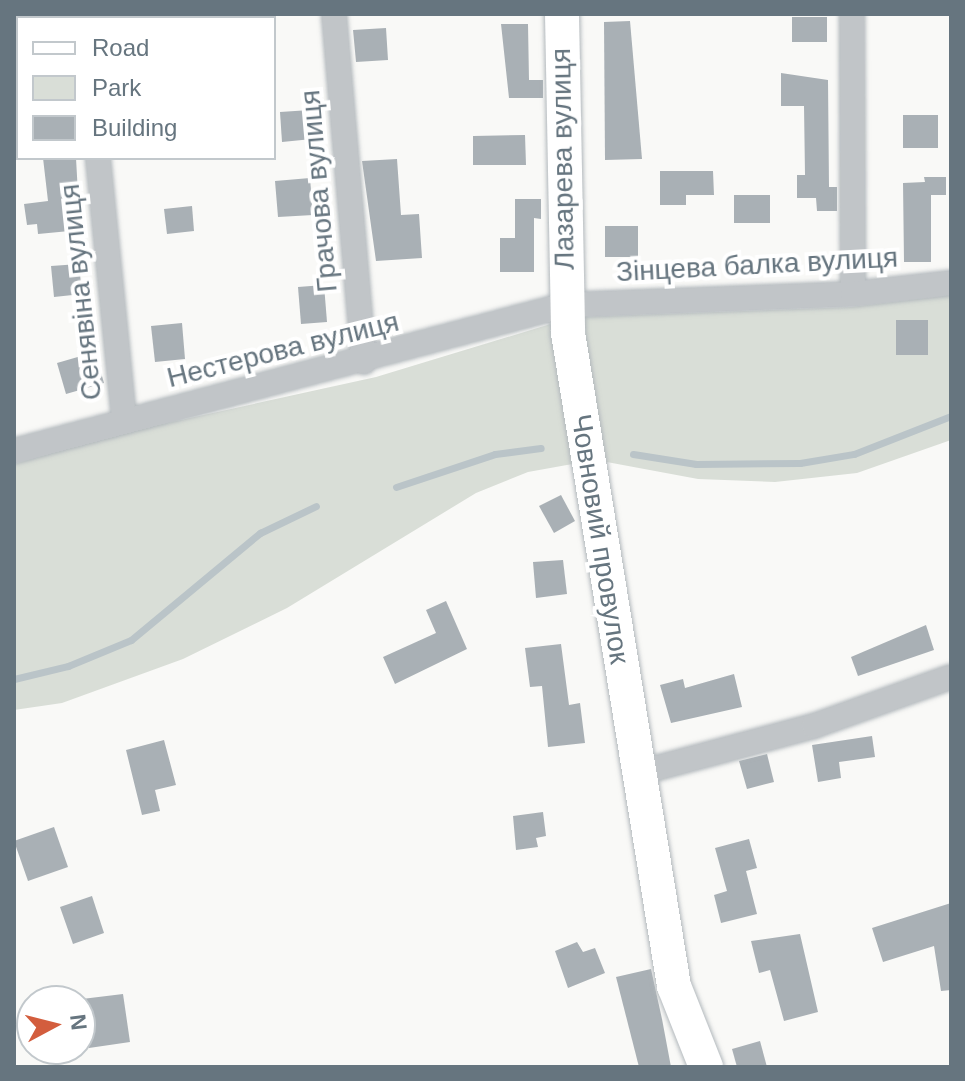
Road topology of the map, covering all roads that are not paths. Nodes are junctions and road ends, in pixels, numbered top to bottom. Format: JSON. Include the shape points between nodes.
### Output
{"nodes":[{"id":1,"x":334,"y":14,"type":"edge"},
{"id":2,"x":562,"y":14,"type":"edge"},
{"id":3,"x":852,"y":14,"type":"edge"},
{"id":4,"x":98,"y":160,"type":"edge"},
{"id":5,"x":951,"y":283,"type":"edge"},
{"id":6,"x":853,"y":294,"type":"junction"},
{"id":7,"x":565,"y":305,"type":"junction"},
{"id":8,"x":364,"y":362,"type":"junction"},
{"id":9,"x":124,"y":419,"type":"junction"},
{"id":10,"x":14,"y":451,"type":"edge"},
{"id":11,"x":951,"y":677,"type":"edge"},
{"id":12,"x":638,"y":773,"type":"junction"},
{"id":13,"x":706,"y":1067,"type":"edge"}],
"edges":[{"from":1,"to":8,"type":"street","name":"Грачова вулиця"},
{"from":2,"to":7,"type":"street","name":"Лазарева вулиця"},
{"from":3,"to":6,"type":"street"},
{"from":4,"to":9,"type":"street","name":"Сенявіна вулиця"},
{"from":5,"to":6,"type":"street","name":"Зінцева балка вулиця"},
{"from":6,"to":7,"type":"street","name":"Зінцева балка вулиця"},
{"from":7,"to":8,"type":"street","name":"Нестерова вулиця"},
{"from":7,"to":12,"type":"street","name":"Човновий провулок"},
{"from":8,"to":9,"type":"street","name":"Нестерова вулиця"},
{"from":9,"to":10,"type":"street","name":"Нестерова вулиця"},
{"from":11,"to":12,"type":"street","via":[[814,726]]},
{"from":12,"to":13,"type":"street","name":"Човновий провулок","via":[[674,986]]}]}
